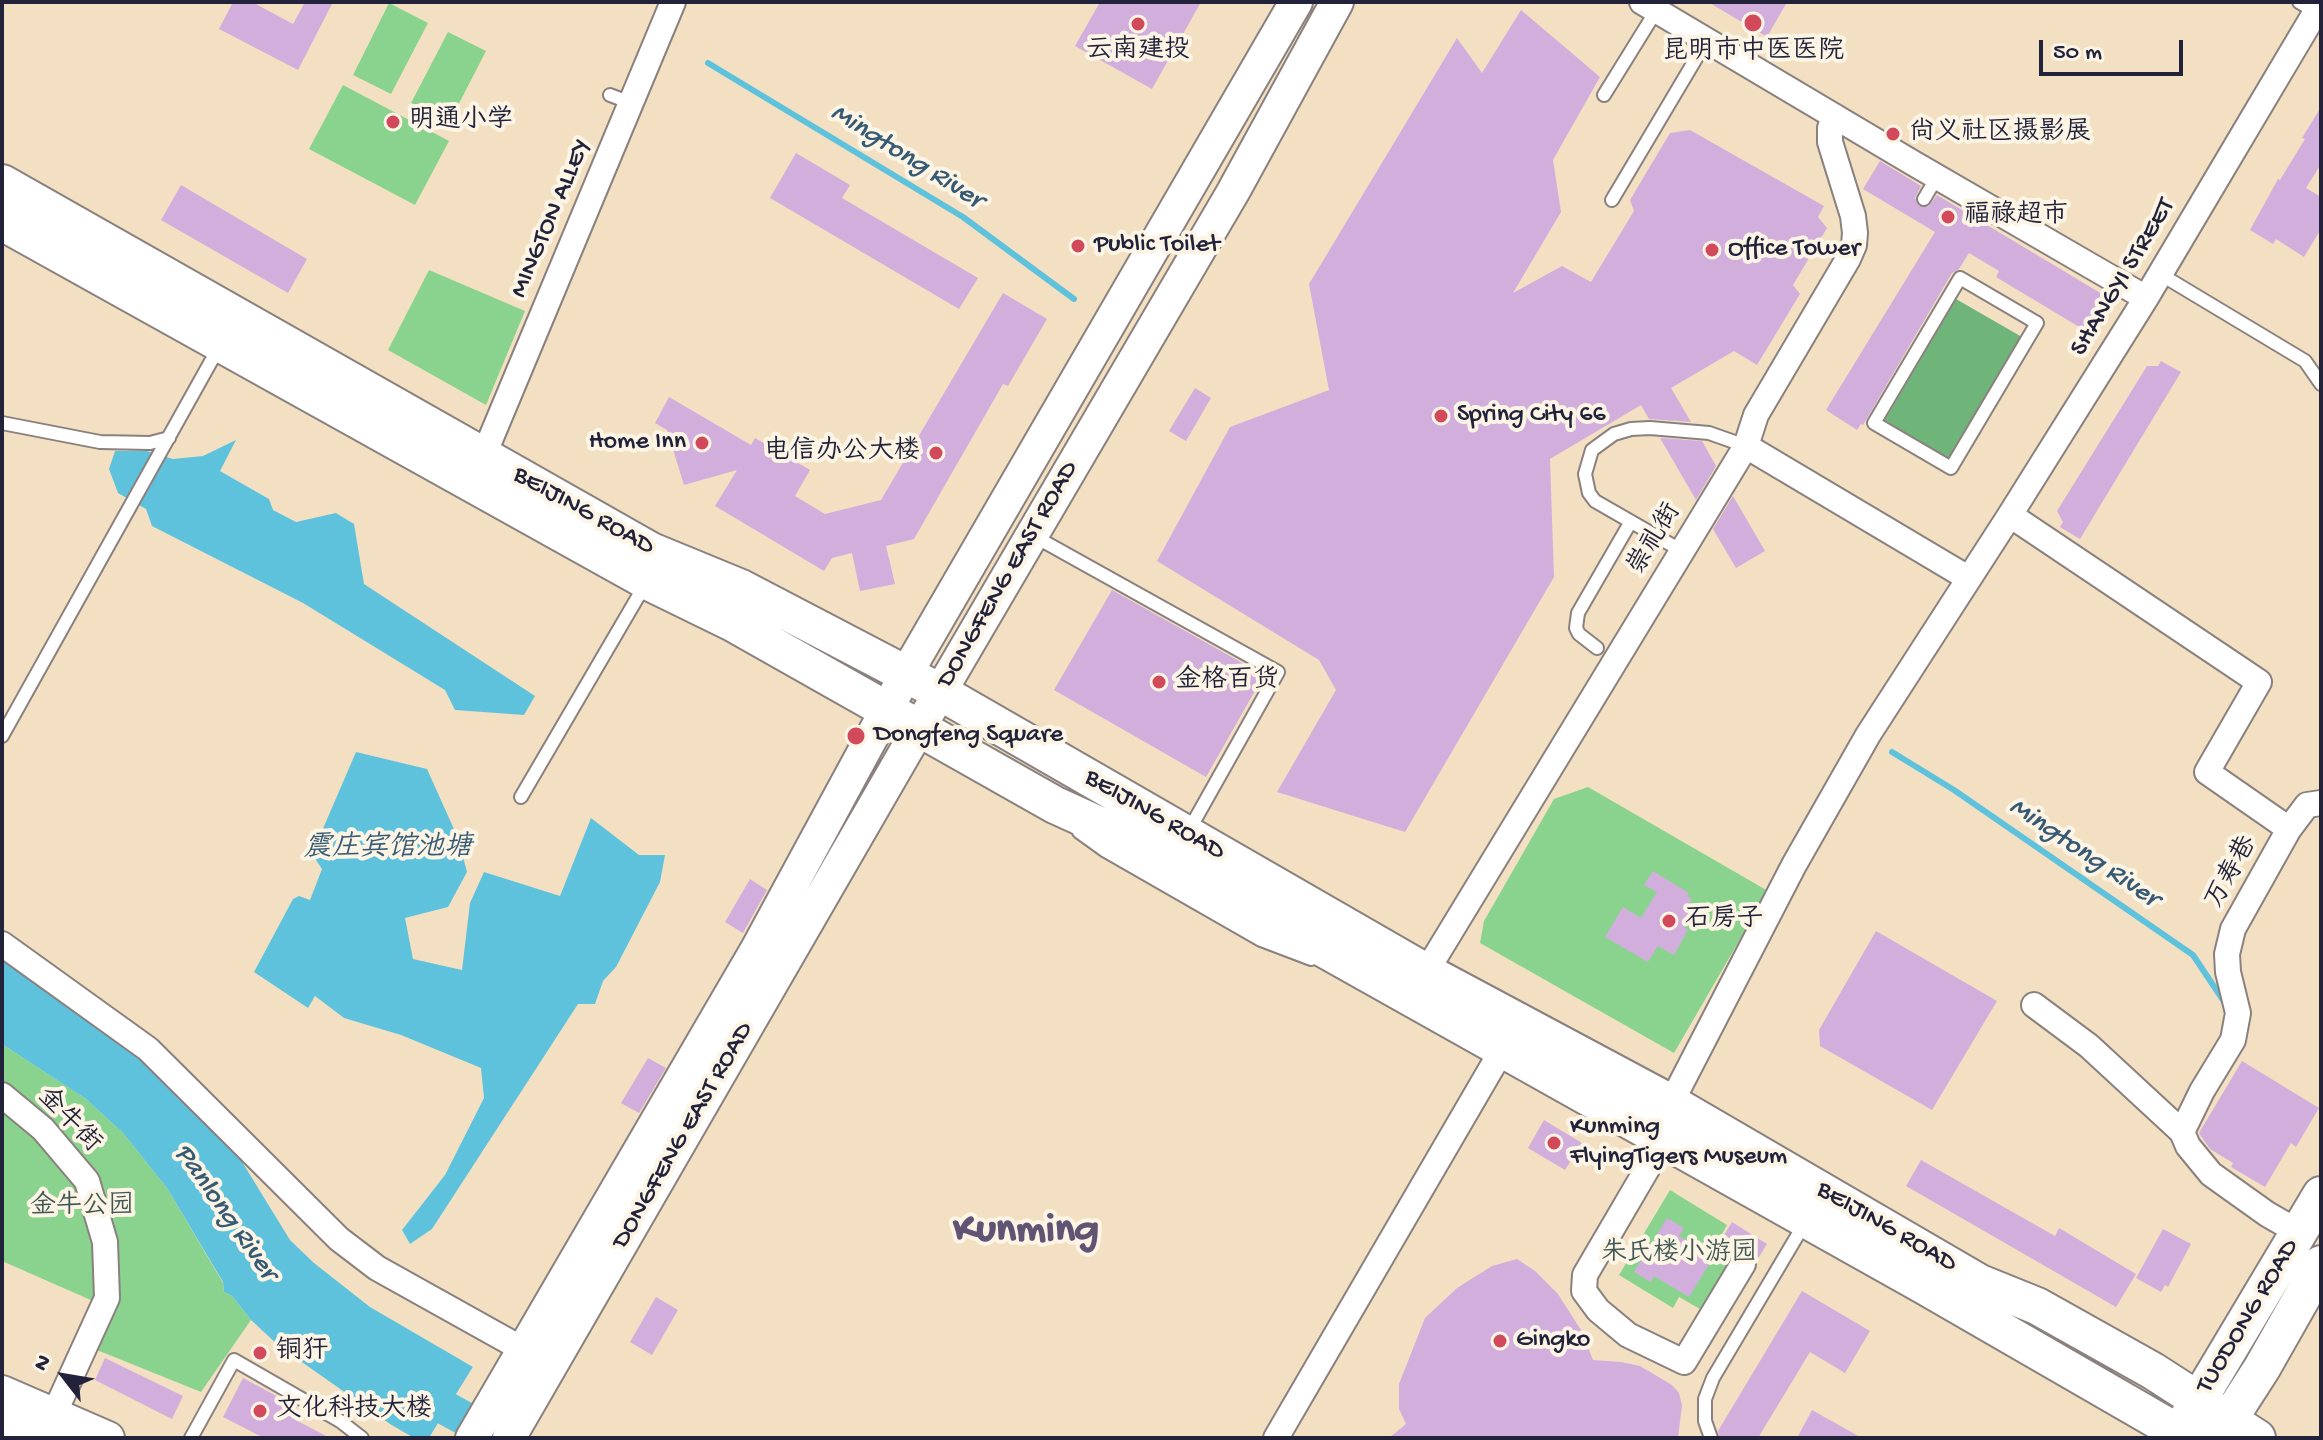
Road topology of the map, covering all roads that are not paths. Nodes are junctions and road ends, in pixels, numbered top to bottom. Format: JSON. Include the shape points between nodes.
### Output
{"nodes":[{"id":1,"x":673,"y":2,"type":"edge"},
{"id":2,"x":1296,"y":2,"type":"edge"},
{"id":3,"x":1337,"y":2,"type":"edge"},
{"id":4,"x":1649,"y":6,"type":"edge"},
{"id":5,"x":2312,"y":6,"type":"edge"},
{"id":6,"x":1707,"y":40,"type":"junction"},
{"id":7,"x":1604,"y":95,"type":"dead end"},
{"id":8,"x":1834,"y":116,"type":"junction"},
{"id":9,"x":1937,"y":177,"type":"junction"},
{"id":10,"x":2,"y":183,"type":"edge"},
{"id":11,"x":1924,"y":199,"type":"dead end"},
{"id":12,"x":1612,"y":200,"type":"dead end"},
{"id":13,"x":2,"y":222,"type":"edge"},
{"id":14,"x":2160,"y":274,"type":"junction"},
{"id":15,"x":2146,"y":298,"type":"junction"},
{"id":16,"x":221,"y":344,"type":"junction"},
{"id":17,"x":2321,"y":384,"type":"edge"},
{"id":18,"x":2,"y":423,"type":"edge"},
{"id":19,"x":1874,"y":423,"type":"joint"},
{"id":20,"x":169,"y":438,"type":"junction"},
{"id":21,"x":1746,"y":446,"type":"junction"},
{"id":22,"x":483,"y":457,"type":"junction"},
{"id":23,"x":2010,"y":515,"type":"junction"},
{"id":24,"x":1630,"y":523,"type":"junction"},
{"id":25,"x":1032,"y":535,"type":"junction"},
{"id":26,"x":1682,"y":551,"type":"junction"},
{"id":27,"x":1968,"y":578,"type":"junction"},
{"id":28,"x":647,"y":581,"type":"junction"},
{"id":29,"x":1597,"y":648,"type":"dead end"},
{"id":30,"x":906,"y":674,"type":"junction"},
{"id":31,"x":940,"y":692,"type":"junction"},
{"id":32,"x":888,"y":709,"type":"junction"},
{"id":33,"x":921,"y":728,"type":"junction"},
{"id":34,"x":2,"y":736,"type":"edge"},
{"id":35,"x":521,"y":797,"type":"dead end"},
{"id":36,"x":2321,"y":803,"type":"edge"},
{"id":37,"x":2289,"y":829,"type":"junction"},
{"id":38,"x":1187,"y":834,"type":"junction"},
{"id":39,"x":2,"y":944,"type":"edge"},
{"id":40,"x":1426,"y":972,"type":"junction"},
{"id":41,"x":2034,"y":1005,"type":"dead end"},
{"id":42,"x":1502,"y":1050,"type":"junction"},
{"id":43,"x":2,"y":1095,"type":"edge"},
{"id":44,"x":1671,"y":1103,"type":"junction"},
{"id":45,"x":2182,"y":1132,"type":"junction"},
{"id":46,"x":1664,"y":1140,"type":"junction"},
{"id":47,"x":2321,"y":1195,"type":"edge"},
{"id":48,"x":1806,"y":1220,"type":"junction"},
{"id":49,"x":2300,"y":1233,"type":"junction"},
{"id":50,"x":1743,"y":1264,"type":"dead end"},
{"id":51,"x":2321,"y":1264,"type":"edge"},
{"id":52,"x":516,"y":1363,"type":"junction"},
{"id":53,"x":2,"y":1392,"type":"edge"},
{"id":54,"x":2199,"y":1399,"type":"junction"},
{"id":55,"x":2,"y":1418,"type":"edge"},
{"id":56,"x":51,"y":1426,"type":"edge"},
{"id":57,"x":2235,"y":1432,"type":"edge"},
{"id":58,"x":2181,"y":1436,"type":"edge"},
{"id":59,"x":108,"y":1438,"type":"edge"},
{"id":60,"x":191,"y":1438,"type":"edge"},
{"id":61,"x":362,"y":1438,"type":"edge"},
{"id":62,"x":472,"y":1438,"type":"edge"},
{"id":63,"x":509,"y":1438,"type":"edge"},
{"id":64,"x":1276,"y":1438,"type":"edge"},
{"id":65,"x":1711,"y":1438,"type":"edge"}],
"edges":[{"from":1,"to":22,"type":"street","name":"MINGTON ALLEY","via":[[621,99]]},
{"from":2,"to":30,"type":"main road","name":"DONGFENG EAST ROAD"},
{"from":3,"to":25,"type":"main road","name":"DONGFENG EAST ROAD","via":[[1233,192]]},
{"from":4,"to":6,"type":"street"},
{"from":4,"to":7,"type":"lane"},
{"from":5,"to":14,"type":"street","name":"SHANGYI STREET"},
{"from":6,"to":8,"type":"street"},
{"from":6,"to":12,"type":"lane"},
{"from":8,"to":9,"type":"street"},
{"from":8,"to":21,"type":"street","name":"崇礼街","via":[[1830,142],[1853,216],[1854,245],[1756,415]]},
{"from":9,"to":11,"type":"lane"},
{"from":9,"to":15,"type":"street"},
{"from":10,"to":22,"type":"main road","name":"BEIJING ROAD"},
{"from":13,"to":16,"type":"main road","name":"BEIJING ROAD"},
{"from":14,"to":15,"type":"street","name":"SHANGYI STREET"},
{"from":14,"to":17,"type":"lane","via":[[2305,361]]},
{"from":15,"to":23,"type":"street","name":"SHANGYI STREET"},
{"from":16,"to":20,"type":"lane"},
{"from":16,"to":28,"type":"main road","name":"BEIJING ROAD"},
{"from":18,"to":20,"type":"lane","via":[[100,442]]},
{"from":19,"to":19,"type":"lane","via":[[1960,278],[2037,323],[1951,468]]},
{"from":20,"to":34,"type":"lane"},
{"from":21,"to":24,"type":"lane","via":[[1709,433],[1650,428],[1625,430],[1599,443],[1588,459],[1589,493]]},
{"from":21,"to":26,"type":"street","name":"崇礼街"},
{"from":21,"to":27,"type":"street"},
{"from":22,"to":30,"type":"main road","name":"BEIJING ROAD","via":[[651,551],[741,588]]},
{"from":23,"to":27,"type":"street","name":"SHANGYI STREET"},
{"from":23,"to":37,"type":"street","name":"万寿巷","via":[[2259,682],[2207,772]]},
{"from":24,"to":26,"type":"lane"},
{"from":24,"to":29,"type":"lane","via":[[1578,613],[1579,634]]},
{"from":25,"to":31,"type":"main road","name":"DONGFENG EAST ROAD"},
{"from":25,"to":38,"type":"lane","via":[[1278,672]]},
{"from":26,"to":40,"type":"street","name":"崇礼街"},
{"from":27,"to":44,"type":"street","name":"SHANGYI STREET","via":[[1868,735],[1794,865]]},
{"from":28,"to":32,"type":"main road","name":"BEIJING ROAD"},
{"from":28,"to":35,"type":"lane"},
{"from":30,"to":31,"type":"main road","name":"BEIJING ROAD"},
{"from":30,"to":32,"type":"main road","name":"DONGFENG EAST ROAD"},
{"from":31,"to":33,"type":"main road","name":"DONGFENG EAST ROAD"},
{"from":31,"to":38,"type":"main road","name":"BEIJING ROAD"},
{"from":32,"to":33,"type":"main road","name":"BEIJING ROAD"},
{"from":32,"to":52,"type":"main road","name":"DONGFENG EAST ROAD","via":[[757,949]]},
{"from":33,"to":42,"type":"main road","name":"BEIJING ROAD"},
{"from":33,"to":63,"type":"main road","name":"DONGFENG EAST ROAD"},
{"from":36,"to":37,"type":"street","via":[[2307,805]]},
{"from":37,"to":45,"type":"street","name":"万寿巷","via":[[2233,929],[2227,954],[2238,1013],[2233,1040]]},
{"from":38,"to":40,"type":"main road","name":"BEIJING ROAD"},
{"from":39,"to":52,"type":"street","via":[[148,1049],[339,1239]]},
{"from":40,"to":44,"type":"main road","name":"BEIJING ROAD"},
{"from":41,"to":45,"type":"street","via":[[2089,1046]]},
{"from":42,"to":46,"type":"main road","name":"BEIJING ROAD"},
{"from":42,"to":64,"type":"street"},
{"from":43,"to":56,"type":"street","name":"金牛街","via":[[43,1129],[87,1181],[105,1242],[107,1298]]},
{"from":44,"to":54,"type":"main road","name":"BEIJING ROAD","via":[[1980,1283],[2037,1306]]},
{"from":45,"to":49,"type":"street","via":[[2211,1174]]},
{"from":46,"to":48,"type":"main road","name":"BEIJING ROAD"},
{"from":46,"to":50,"type":"street","via":[[1585,1275],[1584,1291],[1628,1335],[1684,1362]]},
{"from":47,"to":49,"type":"main road","name":"TUODONG ROAD"},
{"from":48,"to":58,"type":"main road","name":"BEIJING ROAD"},
{"from":48,"to":65,"type":"lane","via":[[1713,1378],[1705,1399]]},
{"from":49,"to":54,"type":"main road","name":"TUODONG ROAD"},
{"from":51,"to":57,"type":"main road","name":"TUODONG ROAD"},
{"from":52,"to":62,"type":"main road","name":"DONGFENG EAST ROAD"},
{"from":53,"to":56,"type":"main road"},
{"from":54,"to":57,"type":"main road","name":"BEIJING ROAD"},
{"from":54,"to":58,"type":"main road","name":"TUODONG ROAD"},
{"from":55,"to":56,"type":"main road"},
{"from":56,"to":59,"type":"main road"},
{"from":60,"to":61,"type":"lane","via":[[234,1360]]}]}
